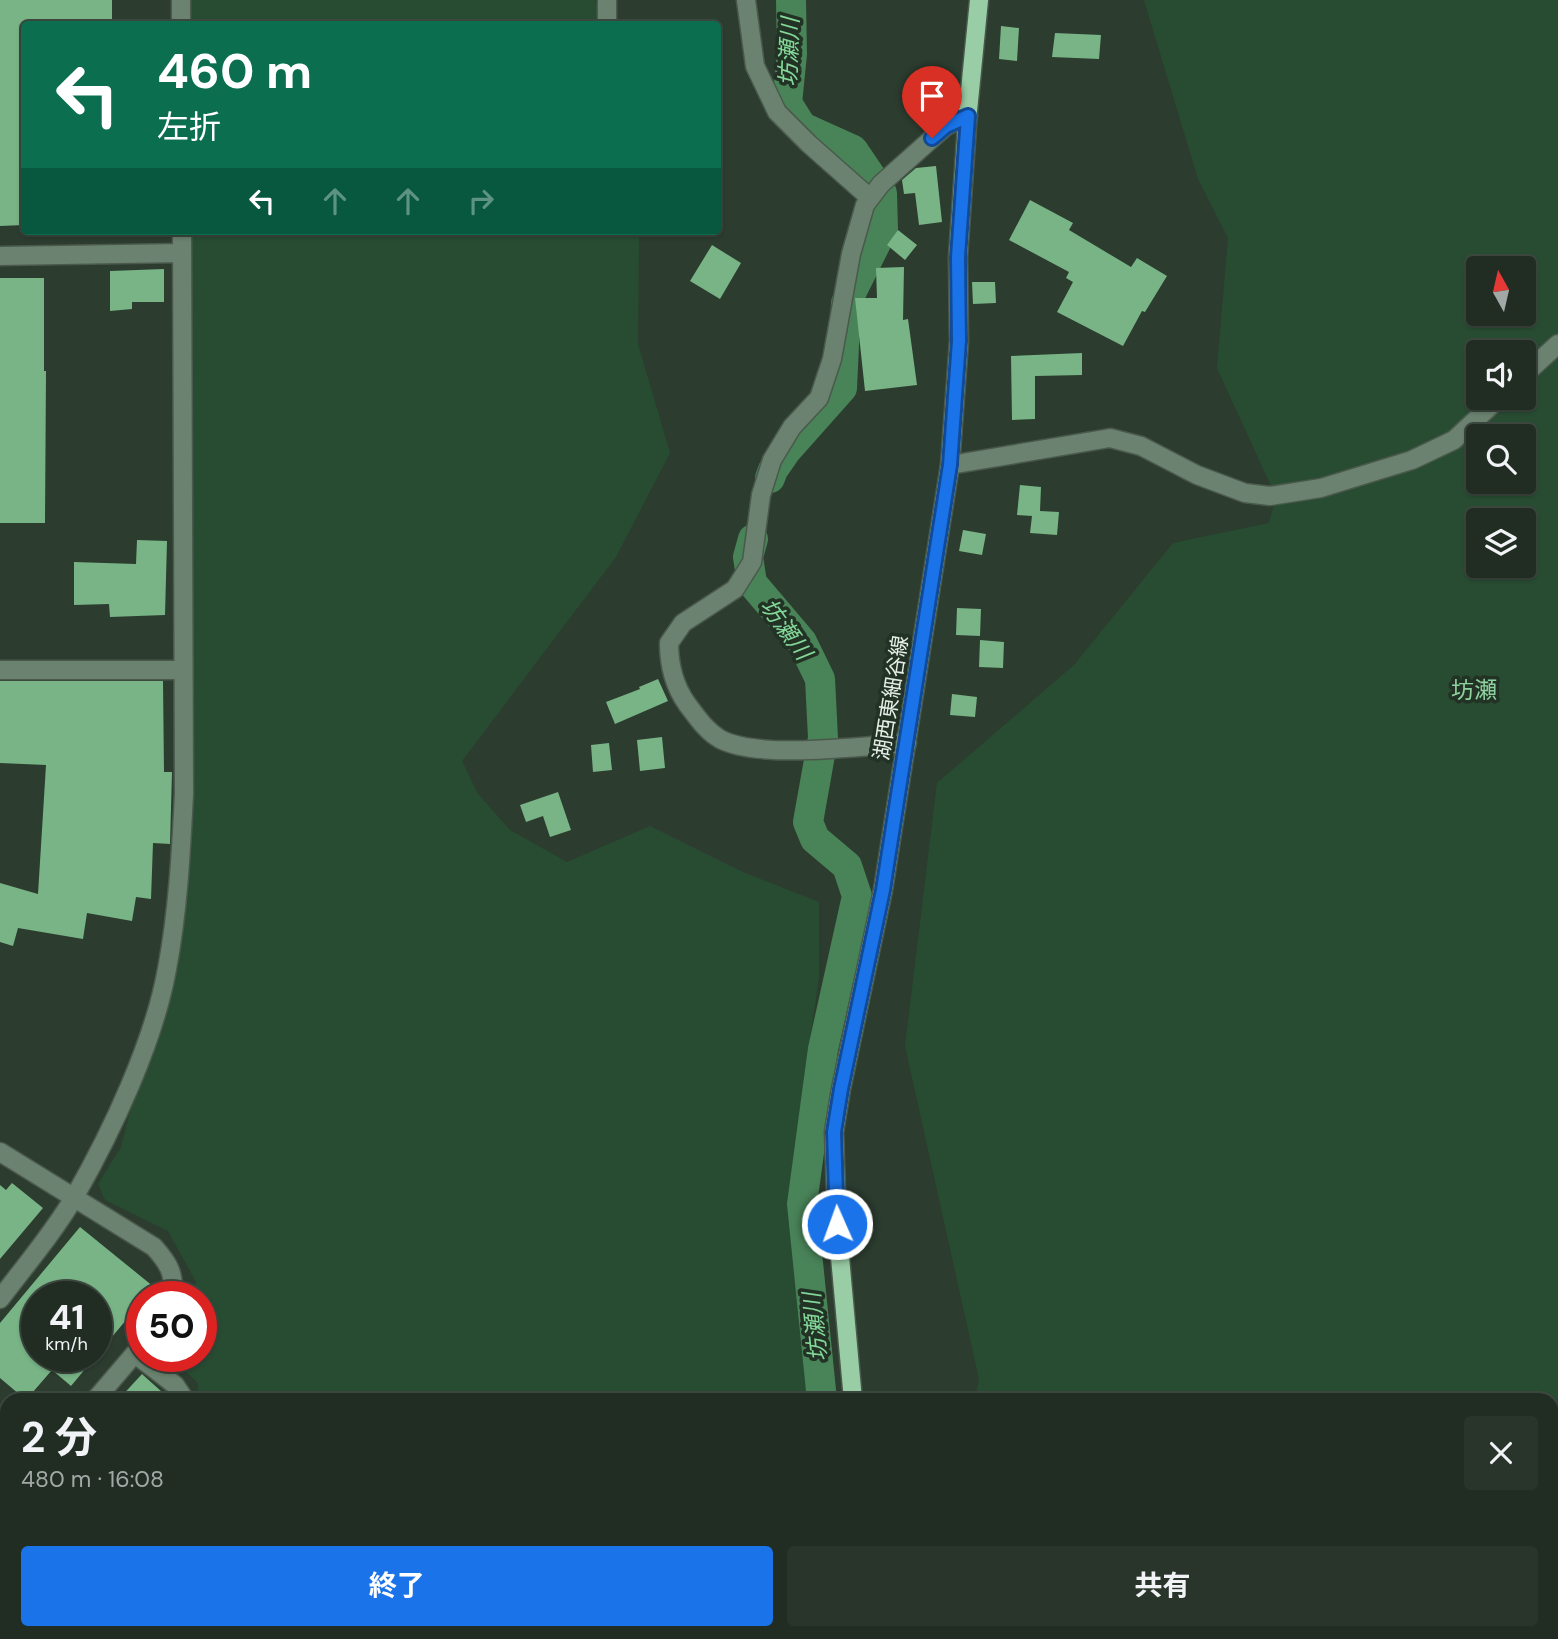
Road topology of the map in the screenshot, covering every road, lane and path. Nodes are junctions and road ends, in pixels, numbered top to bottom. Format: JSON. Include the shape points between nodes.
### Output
{"nodes":[{"id":1,"x":181,"y":0,"type":"edge"},
{"id":2,"x":607,"y":0,"type":"edge"},
{"id":3,"x":746,"y":0,"type":"edge"},
{"id":4,"x":979,"y":0,"type":"edge"},
{"id":5,"x":181,"y":21,"type":"edge"},
{"id":6,"x":607,"y":21,"type":"edge"},
{"id":7,"x":968,"y":116,"type":"junction"},
{"id":8,"x":870,"y":198,"type":"junction"},
{"id":9,"x":182,"y":235,"type":"edge"},
{"id":10,"x":182,"y":253,"type":"junction"},
{"id":11,"x":0,"y":256,"type":"edge"},
{"id":12,"x":1558,"y":344,"type":"edge"},
{"id":13,"x":1536,"y":364,"type":"edge"},
{"id":14,"x":1486,"y":410,"type":"edge"},
{"id":15,"x":950,"y":465,"type":"junction"},
{"id":16,"x":0,"y":670,"type":"edge"},
{"id":17,"x":183,"y":670,"type":"junction"},
{"id":18,"x":907,"y":743,"type":"junction"},
{"id":19,"x":0,"y":1152,"type":"edge"},
{"id":20,"x":74,"y":1197,"type":"junction"},
{"id":21,"x":174,"y":1281,"type":"edge"},
{"id":22,"x":0,"y":1299,"type":"edge"},
{"id":23,"x":126,"y":1364,"type":"edge"},
{"id":24,"x":161,"y":1372,"type":"edge"},
{"id":25,"x":101,"y":1393,"type":"edge"},
{"id":26,"x":180,"y":1393,"type":"edge"},
{"id":27,"x":852,"y":1393,"type":"edge"}],
"edges":[{"from":1,"to":5,"type":"street"},
{"from":2,"to":6,"type":"street"},
{"from":3,"to":8,"type":"street","via":[[755,66],[777,112]]},
{"from":4,"to":7,"type":"main road","name":"湖西東細谷線"},
{"from":7,"to":8,"type":"street","via":[[946,126]]},
{"from":7,"to":15,"type":"main road","name":"湖西東細谷線"},
{"from":8,"to":18,"type":"street","via":[[851,254],[832,359],[819,398],[792,426],[772,460],[761,495],[752,562],[736,589],[676,631],[669,655],[682,696],[701,724],[732,744],[809,750]]},
{"from":9,"to":10,"type":"street"},
{"from":10,"to":11,"type":"street"},
{"from":10,"to":17,"type":"street"},
{"from":12,"to":13,"type":"street"},
{"from":14,"to":15,"type":"street","via":[[1454,440],[1412,460],[1321,488],[1270,496],[1245,493],[1197,475],[1142,446],[1110,438]]},
{"from":15,"to":18,"type":"main road","name":"湖西東細谷線"},
{"from":16,"to":17,"type":"street"},
{"from":17,"to":20,"type":"street","via":[[180,887],[167,971],[151,1028],[116,1116]]},
{"from":18,"to":27,"type":"main road","name":"湖西東細谷線","via":[[883,890],[834,1132]]},
{"from":19,"to":20,"type":"street"},
{"from":20,"to":21,"type":"street","via":[[154,1247]]},
{"from":20,"to":22,"type":"street"},
{"from":23,"to":25,"type":"street"},
{"from":24,"to":26,"type":"street"}]}
